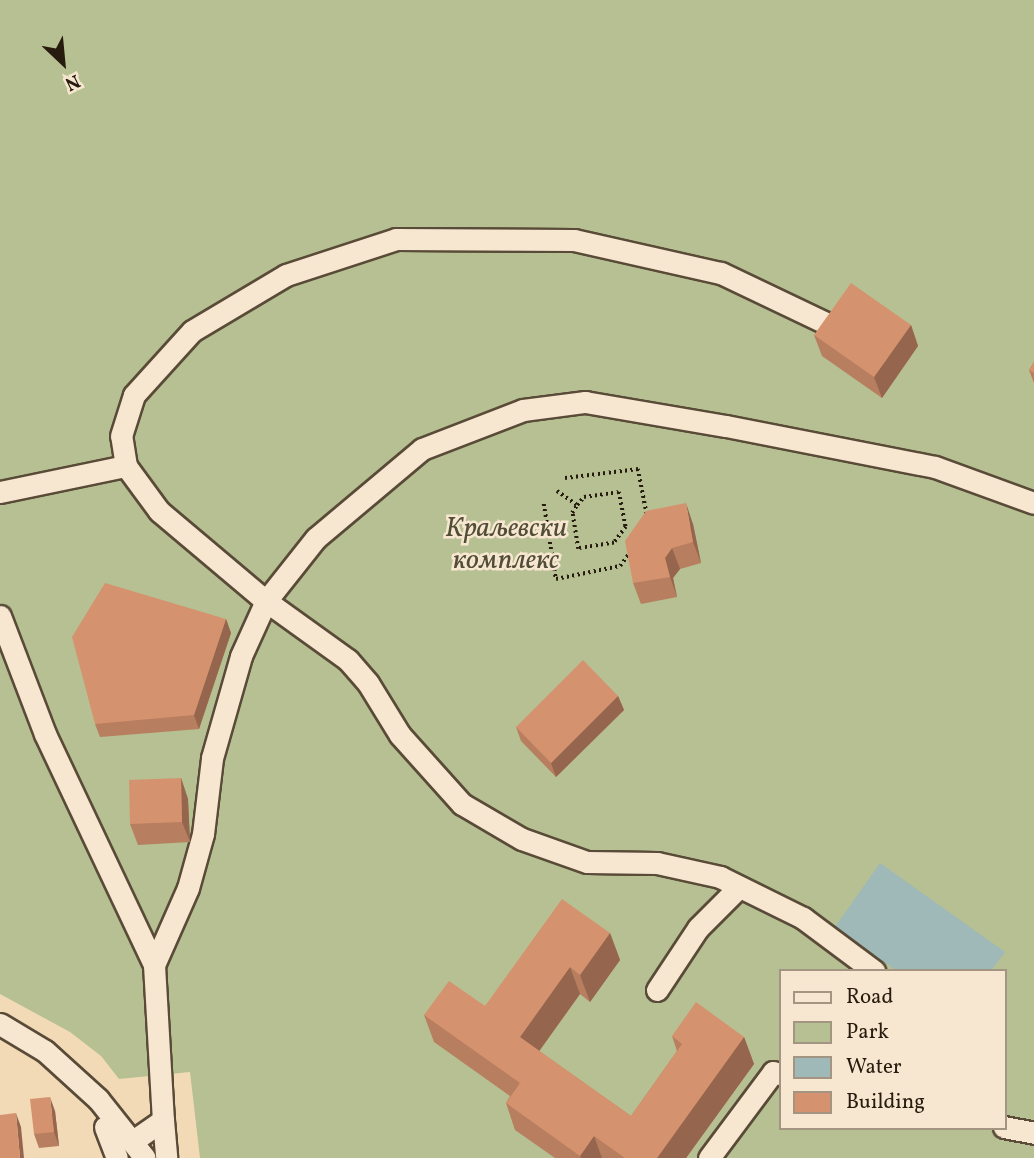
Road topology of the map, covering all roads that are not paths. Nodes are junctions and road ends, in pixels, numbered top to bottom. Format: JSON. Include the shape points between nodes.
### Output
{"nodes":[{"id":1,"x":826,"y":323,"type":"edge"},
{"id":2,"x":126,"y":466,"type":"junction"},
{"id":3,"x":0,"y":492,"type":"edge"},
{"id":4,"x":1034,"y":503,"type":"edge"},
{"id":5,"x":266,"y":601,"type":"junction"},
{"id":6,"x":0,"y":616,"type":"edge"},
{"id":7,"x":738,"y":887,"type":"junction"},
{"id":8,"x":153,"y":965,"type":"junction"},
{"id":9,"x":871,"y":969,"type":"edge"},
{"id":10,"x":657,"y":989,"type":"dead end"},
{"id":11,"x":0,"y":1024,"type":"edge"},
{"id":12,"x":777,"y":1073,"type":"edge"},
{"id":13,"x":74,"y":1077,"type":"junction"},
{"id":14,"x":163,"y":1120,"type":"junction"},
{"id":15,"x":1006,"y":1127,"type":"edge"},
{"id":16,"x":1034,"y":1133,"type":"edge"},
{"id":17,"x":110,"y":1134,"type":"junction"},
{"id":18,"x":140,"y":1148,"type":"edge"},
{"id":19,"x":117,"y":1158,"type":"edge"},
{"id":20,"x":166,"y":1158,"type":"edge"},
{"id":21,"x":709,"y":1158,"type":"edge"}],
"edges":[{"from":1,"to":2,"type":"street","via":[[721,273],[574,240],[396,239],[286,275],[192,331],[134,395],[121,436]]},
{"from":2,"to":3,"type":"street"},
{"from":2,"to":5,"type":"street","via":[[159,511]]},
{"from":4,"to":5,"type":"street","via":[[935,467],[585,402],[523,410],[422,449],[316,538]]},
{"from":5,"to":7,"type":"street","via":[[348,660],[369,683],[400,735],[462,804],[522,839],[587,862],[657,863],[720,877]]},
{"from":5,"to":8,"type":"street","via":[[241,656],[212,758],[203,834],[188,888]]},
{"from":6,"to":8,"type":"street","via":[[45,734]]},
{"from":7,"to":9,"type":"street","via":[[803,918]]},
{"from":7,"to":10,"type":"street","via":[[698,928]]},
{"from":8,"to":14,"type":"street"},
{"from":11,"to":13,"type":"street","via":[[45,1051]]},
{"from":12,"to":21,"type":"street"},
{"from":13,"to":17,"type":"street"},
{"from":13,"to":18,"type":"street"},
{"from":14,"to":18,"type":"street"},
{"from":14,"to":20,"type":"street"},
{"from":15,"to":16,"type":"street"},
{"from":17,"to":18,"type":"street"},
{"from":17,"to":19,"type":"street"}]}
